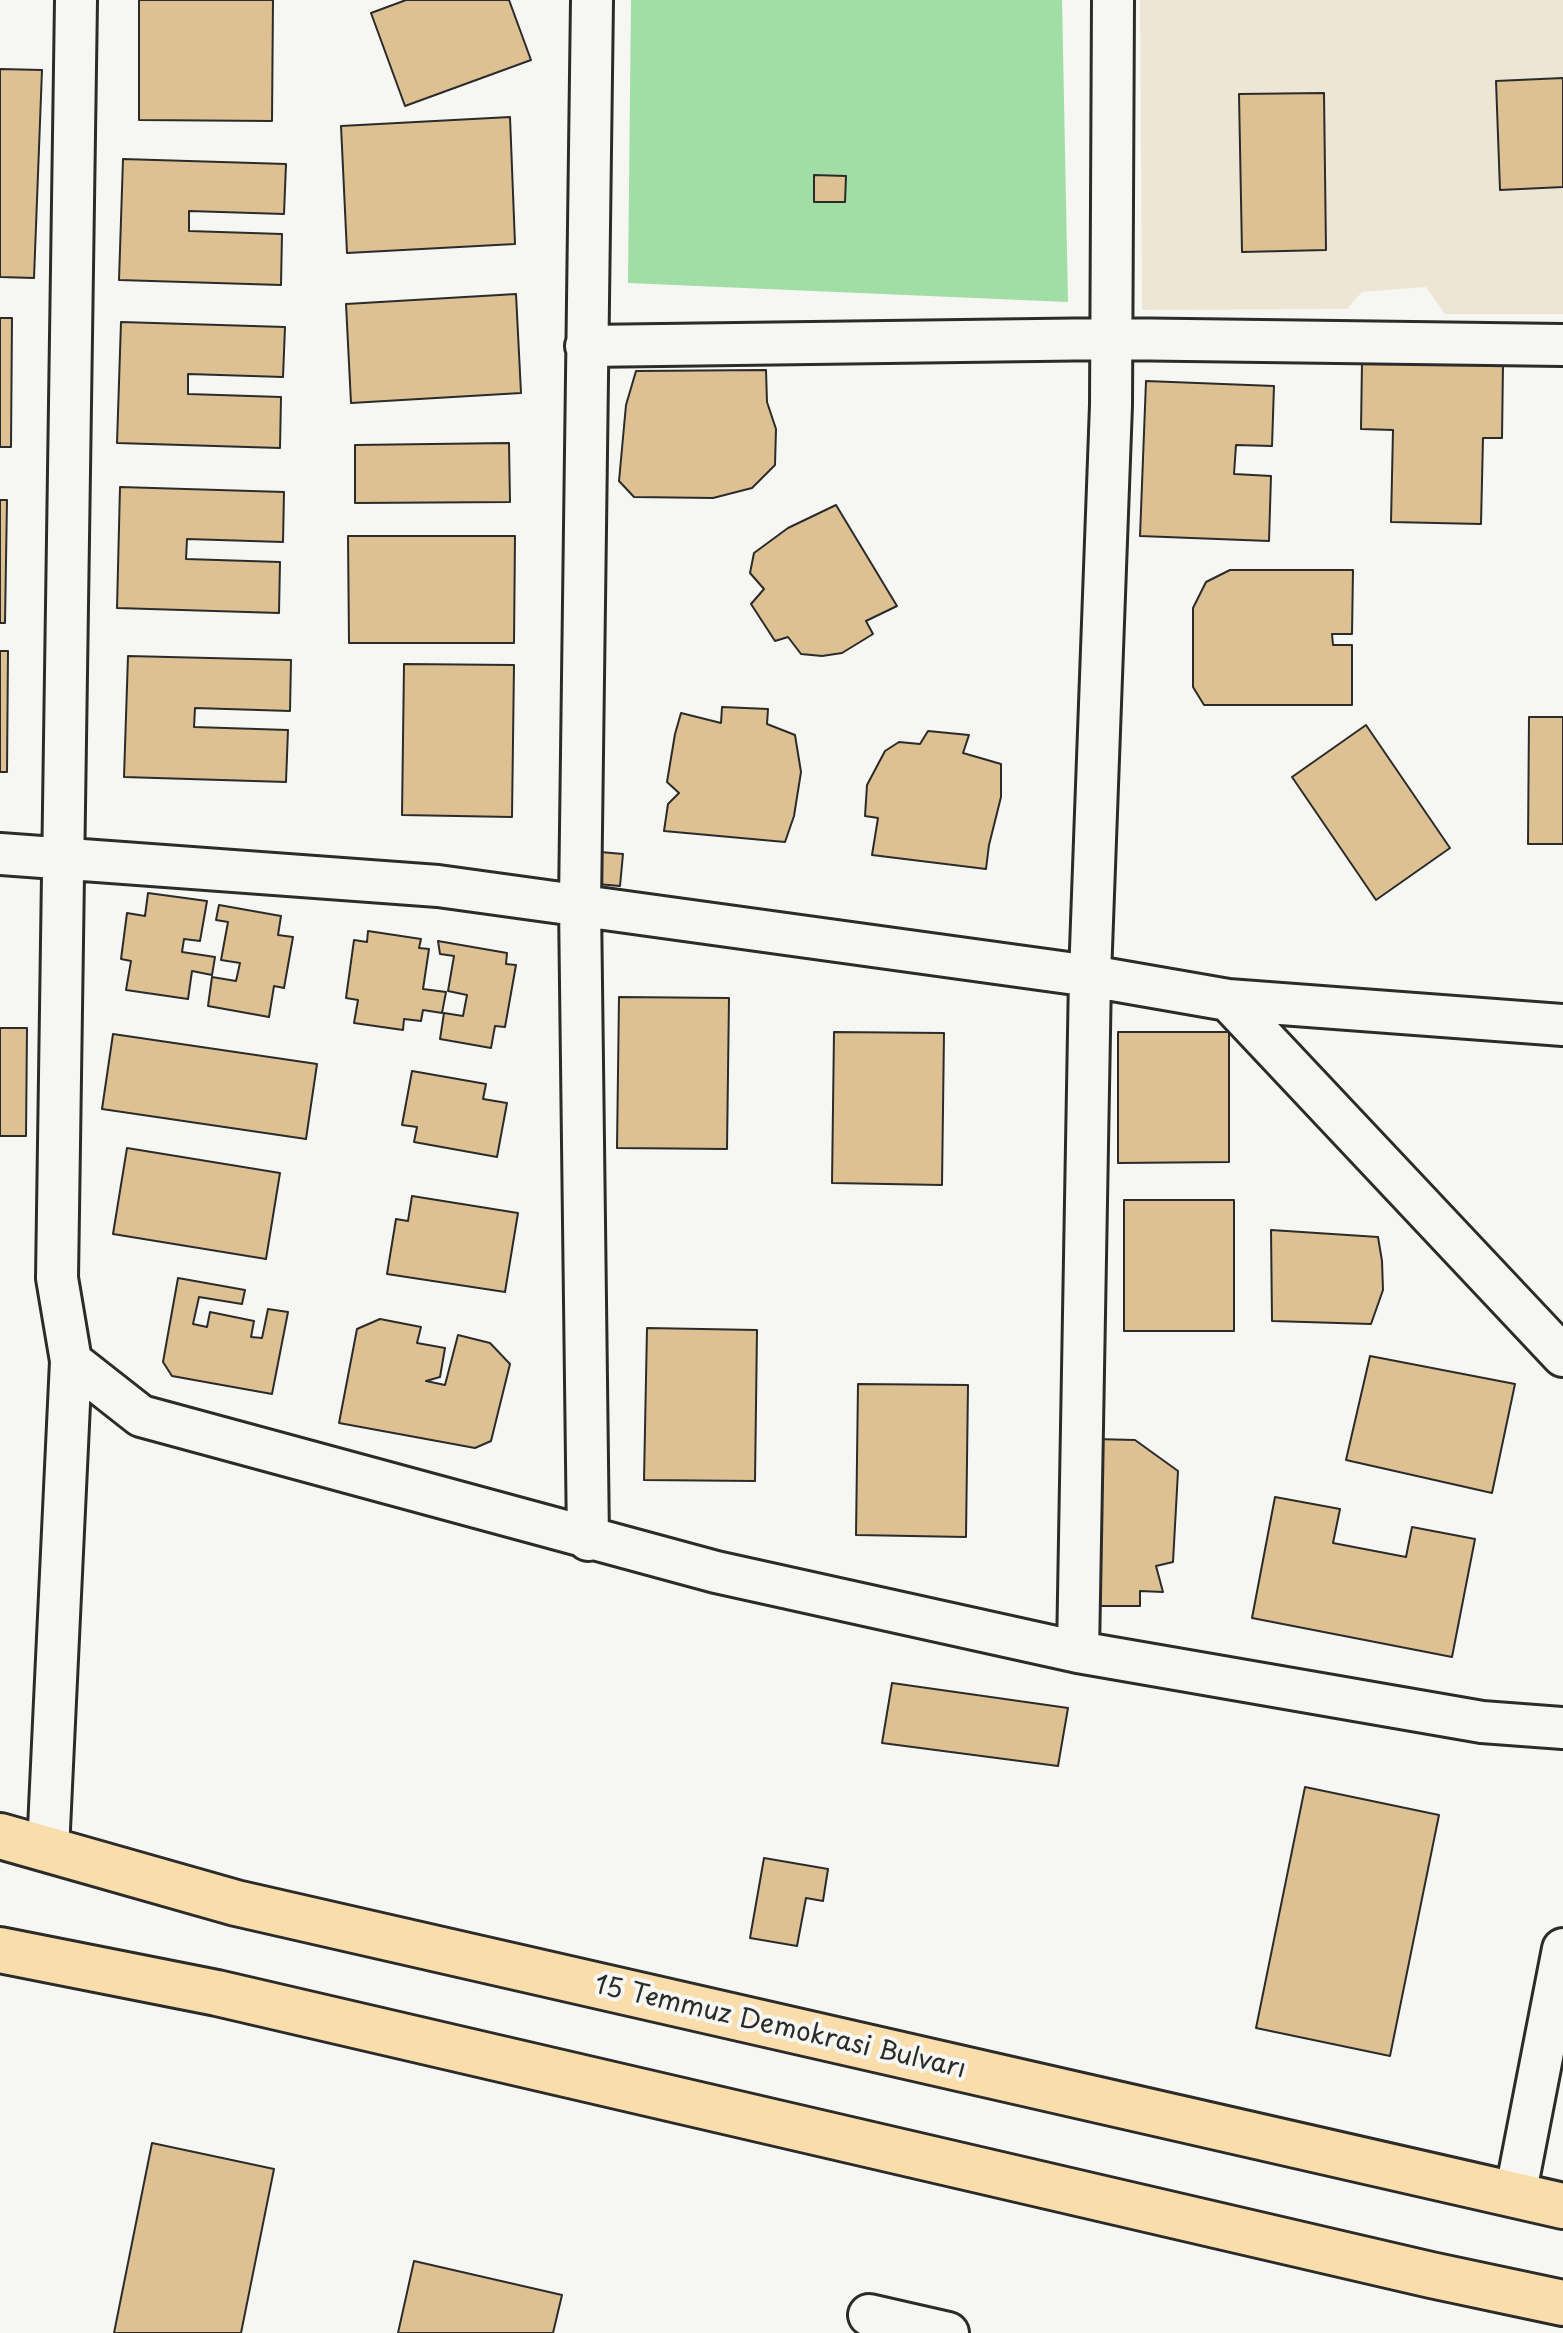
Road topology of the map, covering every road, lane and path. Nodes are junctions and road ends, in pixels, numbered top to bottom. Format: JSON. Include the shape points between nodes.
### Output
{"nodes":[{"id":1,"x":76,"y":0,"type":"edge"},
{"id":2,"x":592,"y":0,"type":"edge"},
{"id":3,"x":1113,"y":0,"type":"edge"},
{"id":4,"x":1112,"y":339,"type":"junction"},
{"id":5,"x":1563,"y":345,"type":"edge"},
{"id":6,"x":586,"y":346,"type":"junction"},
{"id":7,"x":0,"y":854,"type":"edge"},
{"id":8,"x":62,"y":856,"type":"junction"},
{"id":9,"x":580,"y":904,"type":"junction"},
{"id":10,"x":1090,"y":976,"type":"junction"},
{"id":11,"x":1228,"y":1000,"type":"junction"},
{"id":12,"x":1563,"y":1025,"type":"edge"},
{"id":13,"x":1563,"y":1356,"type":"edge"},
{"id":14,"x":71,"y":1361,"type":"junction"},
{"id":15,"x":588,"y":1540,"type":"junction"},
{"id":16,"x":1078,"y":1652,"type":"junction"},
{"id":17,"x":1563,"y":1728,"type":"edge"},
{"id":18,"x":0,"y":1836,"type":"edge"},
{"id":19,"x":48,"y":1850,"type":"junction"},
{"id":20,"x":1563,"y":1949,"type":"edge"},
{"id":21,"x":0,"y":1950,"type":"edge"},
{"id":22,"x":1515,"y":2196,"type":"junction"},
{"id":23,"x":1563,"y":2206,"type":"edge"},
{"id":24,"x":1563,"y":2303,"type":"edge"},
{"id":25,"x":869,"y":2315,"type":"dead end"},
{"id":26,"x":948,"y":2333,"type":"edge"}],
"edges":[{"from":1,"to":8,"type":"street"},
{"from":2,"to":6,"type":"street"},
{"from":3,"to":4,"type":"street"},
{"from":4,"to":5,"type":"street"},
{"from":4,"to":6,"type":"street"},
{"from":4,"to":10,"type":"street"},
{"from":6,"to":9,"type":"street"},
{"from":7,"to":8,"type":"street"},
{"from":8,"to":9,"type":"street","via":[[438,886]]},
{"from":8,"to":14,"type":"street","via":[[57,1278]]},
{"from":9,"to":10,"type":"street"},
{"from":9,"to":15,"type":"street"},
{"from":10,"to":11,"type":"street"},
{"from":10,"to":16,"type":"street"},
{"from":11,"to":12,"type":"street"},
{"from":11,"to":13,"type":"street"},
{"from":14,"to":15,"type":"street","via":[[141,1416]]},
{"from":14,"to":19,"type":"street"},
{"from":15,"to":16,"type":"street"},
{"from":16,"to":17,"type":"street","via":[[1482,1722]]},
{"from":18,"to":19,"type":"highway","name":"15 Temmuz Demokrasi Bulvarı"},
{"from":19,"to":22,"type":"highway","name":"15 Temmuz Demokrasi Bulvarı","via":[[236,1903]]},
{"from":20,"to":22,"type":"street"},
{"from":21,"to":24,"type":"highway","via":[[217,1993]]},
{"from":22,"to":23,"type":"highway","name":"15 Temmuz Demokrasi Bulvarı"},
{"from":25,"to":26,"type":"street"}]}
